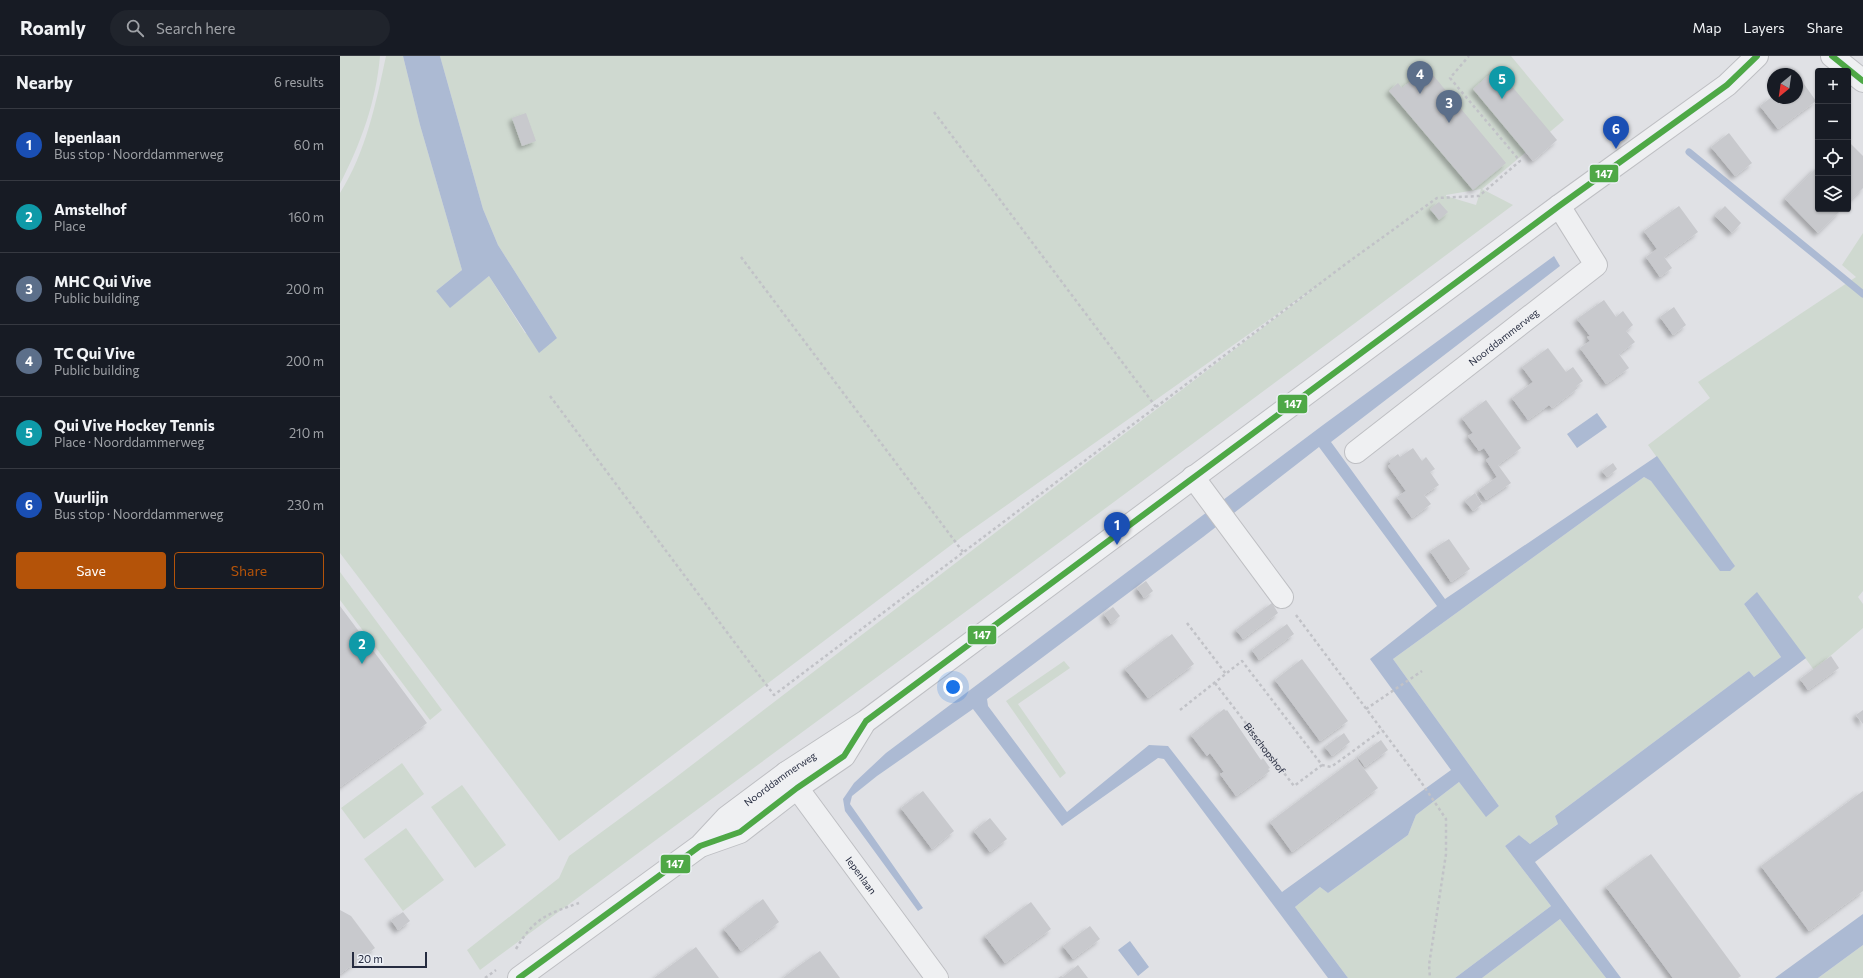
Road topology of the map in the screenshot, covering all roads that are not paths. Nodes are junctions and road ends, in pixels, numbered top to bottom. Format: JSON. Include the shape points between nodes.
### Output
{"nodes":[{"id":1,"x":1757,"y":56,"type":"edge"},
{"id":2,"x":1832,"y":56,"type":"edge"},
{"id":3,"x":1863,"y":81,"type":"edge"},
{"id":4,"x":1559,"y":206,"type":"junction"},
{"id":5,"x":1356,"y":452,"type":"dead end"},
{"id":6,"x":1193,"y":478,"type":"junction"},
{"id":7,"x":1282,"y":597,"type":"road end"},
{"id":8,"x":791,"y":781,"type":"junction"},
{"id":9,"x":519,"y":978,"type":"edge"},
{"id":10,"x":937,"y":978,"type":"edge"}],
"edges":[{"from":1,"to":4,"type":"street","name":"Noorddammerweg","via":[[1727,85]]},
{"from":2,"to":3,"type":"street"},
{"from":4,"to":5,"type":"street","name":"Noorddammerweg","via":[[1596,265]]},
{"from":4,"to":6,"type":"street","name":"Noorddammerweg"},
{"from":6,"to":7,"type":"street"},
{"from":6,"to":8,"type":"street","name":"Noorddammerweg","via":[[866,721]]},
{"from":8,"to":9,"type":"street","name":"Noorddammerweg","via":[[727,817],[700,846]]},
{"from":8,"to":10,"type":"street","name":"Iepenlaan"}]}
